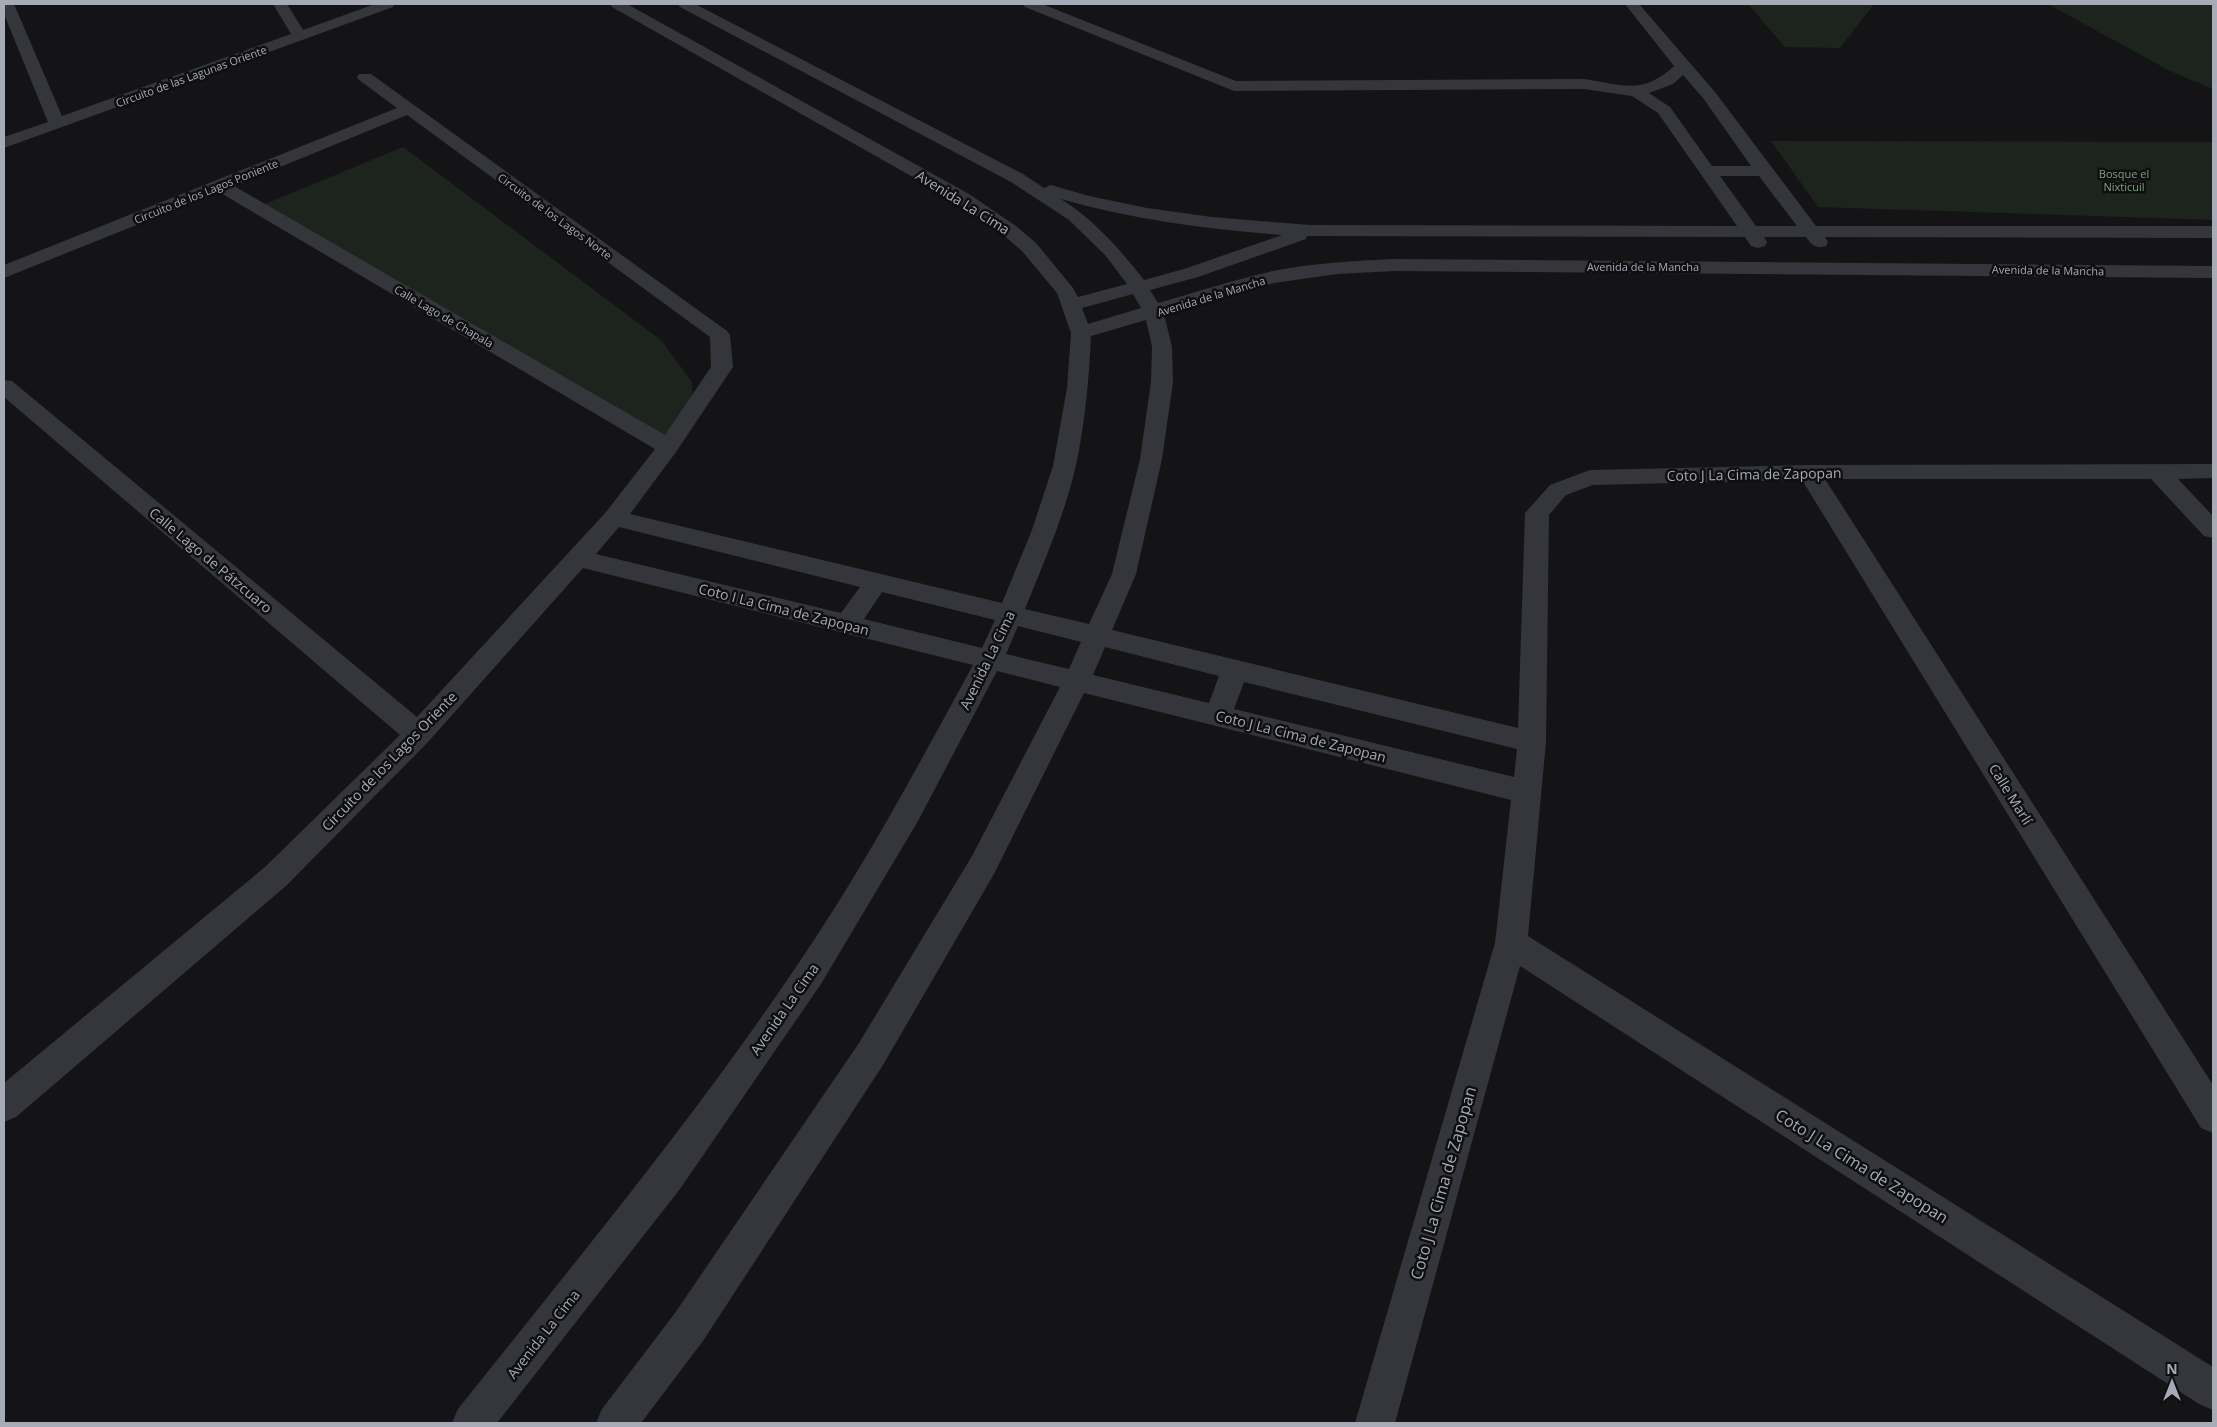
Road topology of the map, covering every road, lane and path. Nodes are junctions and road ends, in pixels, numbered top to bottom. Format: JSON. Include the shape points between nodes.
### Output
{"nodes":[{"id":1,"x":6,"y":4,"type":"edge"},
{"id":2,"x":280,"y":4,"type":"edge"},
{"id":3,"x":404,"y":4,"type":"edge"},
{"id":4,"x":617,"y":4,"type":"edge"},
{"id":5,"x":685,"y":4,"type":"edge"},
{"id":6,"x":1030,"y":4,"type":"edge"},
{"id":7,"x":1632,"y":4,"type":"edge"},
{"id":8,"x":383,"y":6,"type":"edge"},
{"id":9,"x":1072,"y":6,"type":"dead end"},
{"id":10,"x":1048,"y":12,"type":"junction"},
{"id":11,"x":300,"y":36,"type":"junction"},
{"id":12,"x":1683,"y":66,"type":"junction"},
{"id":13,"x":365,"y":77,"type":"dead end"},
{"id":14,"x":1637,"y":92,"type":"junction"},
{"id":15,"x":408,"y":109,"type":"junction"},
{"id":16,"x":57,"y":124,"type":"junction"},
{"id":17,"x":4,"y":143,"type":"edge"},
{"id":18,"x":1708,"y":171,"type":"junction"},
{"id":19,"x":1764,"y":171,"type":"junction"},
{"id":20,"x":1017,"y":178,"type":"junction"},
{"id":21,"x":220,"y":185,"type":"junction"},
{"id":22,"x":1310,"y":231,"type":"junction"},
{"id":23,"x":1751,"y":231,"type":"junction"},
{"id":24,"x":1812,"y":232,"type":"junction"},
{"id":25,"x":2213,"y":232,"type":"edge"},
{"id":26,"x":1773,"y":267,"type":"junction"},
{"id":27,"x":1838,"y":267,"type":"junction"},
{"id":28,"x":4,"y":272,"type":"edge"},
{"id":29,"x":2213,"y":272,"type":"edge"},
{"id":30,"x":1139,"y":288,"type":"junction"},
{"id":31,"x":1071,"y":306,"type":"junction"},
{"id":32,"x":1154,"y":313,"type":"junction"},
{"id":33,"x":1082,"y":333,"type":"junction"},
{"id":34,"x":722,"y":367,"type":"joint"},
{"id":35,"x":4,"y":386,"type":"edge"},
{"id":36,"x":668,"y":446,"type":"junction"},
{"id":37,"x":2213,"y":470,"type":"edge"},
{"id":38,"x":2157,"y":471,"type":"junction"},
{"id":39,"x":1809,"y":472,"type":"junction"},
{"id":40,"x":614,"y":518,"type":"junction"},
{"id":41,"x":2213,"y":530,"type":"edge"},
{"id":42,"x":578,"y":558,"type":"junction"},
{"id":43,"x":876,"y":582,"type":"junction"},
{"id":44,"x":1010,"y":615,"type":"junction"},
{"id":45,"x":847,"y":625,"type":"junction"},
{"id":46,"x":1097,"y":636,"type":"junction"},
{"id":47,"x":990,"y":660,"type":"junction"},
{"id":48,"x":1235,"y":669,"type":"junction"},
{"id":49,"x":1077,"y":681,"type":"junction"},
{"id":50,"x":1218,"y":716,"type":"junction"},
{"id":51,"x":418,"y":734,"type":"junction"},
{"id":52,"x":1532,"y":742,"type":"junction"},
{"id":53,"x":1526,"y":792,"type":"junction"},
{"id":54,"x":1511,"y":943,"type":"junction"},
{"id":55,"x":8,"y":1094,"type":"edge"},
{"id":56,"x":2213,"y":1116,"type":"edge"},
{"id":57,"x":2213,"y":1390,"type":"edge"},
{"id":58,"x":472,"y":1423,"type":"edge"},
{"id":59,"x":616,"y":1423,"type":"edge"},
{"id":60,"x":1375,"y":1423,"type":"edge"}],
"edges":[{"from":1,"to":16,"type":"street"},
{"from":2,"to":11,"type":"street"},
{"from":3,"to":8,"type":"street","name":"Circuito de las Lagunas Oriente"},
{"from":4,"to":31,"type":"street","name":"Avenida La Cima","via":[[963,198],[1029,248],[1066,292]]},
{"from":5,"to":20,"type":"street"},
{"from":6,"to":10,"type":"street"},
{"from":7,"to":12,"type":"street"},
{"from":8,"to":11,"type":"street","name":"Circuito de las Lagunas Oriente"},
{"from":9,"to":10,"type":"street"},
{"from":10,"to":14,"type":"street","via":[[1234,86],[1584,84]]},
{"from":11,"to":16,"type":"street","name":"Circuito de las Lagunas Oriente"},
{"from":12,"to":14,"type":"street","via":[[1667,81]]},
{"from":12,"to":19,"type":"street","via":[[1709,95]]},
{"from":13,"to":15,"type":"street","name":"Circuito de los Lagos Norte"},
{"from":14,"to":18,"type":"street","via":[[1664,110]]},
{"from":15,"to":21,"type":"street","name":"Circuito de los Lagos Poniente"},
{"from":15,"to":34,"type":"street","name":"Circuito de los Lagos Norte","via":[[720,335]]},
{"from":16,"to":17,"type":"street","name":"Circuito de las Lagunas Oriente"},
{"from":18,"to":19,"type":"street"},
{"from":18,"to":23,"type":"street"},
{"from":19,"to":24,"type":"street"},
{"from":20,"to":22,"type":"street","via":[[1117,209],[1231,226]]},
{"from":20,"to":30,"type":"street","via":[[1075,216],[1112,252]]},
{"from":21,"to":28,"type":"street","name":"Circuito de los Lagos Poniente"},
{"from":21,"to":36,"type":"street","name":"Calle Lago de Chapala"},
{"from":22,"to":23,"type":"street"},
{"from":22,"to":30,"type":"street","via":[[1192,273]]},
{"from":23,"to":24,"type":"street"},
{"from":23,"to":26,"type":"street"},
{"from":24,"to":25,"type":"street"},
{"from":24,"to":27,"type":"street"},
{"from":26,"to":27,"type":"street","name":"Avenida de la Mancha"},
{"from":26,"to":32,"type":"street","name":"Avenida de la Mancha","via":[[1395,265],[1337,268],[1274,277],[1229,288]]},
{"from":27,"to":29,"type":"street","name":"Avenida de la Mancha"},
{"from":30,"to":31,"type":"street"},
{"from":30,"to":32,"type":"street"},
{"from":31,"to":33,"type":"street","name":"Avenida La Cima"},
{"from":32,"to":33,"type":"street","name":"Avenida de la Mancha"},
{"from":32,"to":46,"type":"street","via":[[1162,347],[1162,382],[1151,459],[1124,574]]},
{"from":33,"to":44,"type":"street","name":"Avenida La Cima","via":[[1078,388],[1064,466],[1044,530]]},
{"from":34,"to":36,"type":"street","name":"Circuito de los Lagos Oriente"},
{"from":35,"to":51,"type":"street","name":"Calle Lago de Pátzcuaro"},
{"from":36,"to":40,"type":"street","name":"Circuito de los Lagos Oriente"},
{"from":37,"to":38,"type":"street","name":"Coto J La Cima de Zapopan"},
{"from":38,"to":39,"type":"street","name":"Coto J La Cima de Zapopan"},
{"from":38,"to":41,"type":"street"},
{"from":39,"to":52,"type":"street","name":"Coto J La Cima de Zapopan","via":[[1590,478],[1558,490],[1537,513]]},
{"from":39,"to":56,"type":"street","name":"Calle Marlí"},
{"from":40,"to":42,"type":"street","name":"Circuito de los Lagos Oriente"},
{"from":40,"to":43,"type":"street"},
{"from":42,"to":45,"type":"street","name":"Coto I La Cima de Zapopan"},
{"from":42,"to":51,"type":"street","name":"Circuito de los Lagos Oriente"},
{"from":43,"to":44,"type":"street"},
{"from":43,"to":45,"type":"street"},
{"from":44,"to":46,"type":"street"},
{"from":44,"to":47,"type":"street","name":"Avenida La Cima"},
{"from":45,"to":47,"type":"street","name":"Coto I La Cima de Zapopan"},
{"from":46,"to":48,"type":"street"},
{"from":46,"to":49,"type":"street"},
{"from":47,"to":49,"type":"street","name":"Coto I La Cima de Zapopan"},
{"from":47,"to":58,"type":"street","name":"Avenida La Cima","via":[[908,812],[810,974],[667,1176]]},
{"from":48,"to":50,"type":"street"},
{"from":48,"to":52,"type":"street"},
{"from":49,"to":50,"type":"street","name":"Coto J La Cima de Zapopan"},
{"from":49,"to":59,"type":"street","via":[[983,865],[871,1054],[689,1327]]},
{"from":50,"to":53,"type":"street","name":"Coto J La Cima de Zapopan"},
{"from":51,"to":55,"type":"street","name":"Circuito de los Lagos Oriente","via":[[276,876]]},
{"from":52,"to":53,"type":"street","name":"Coto J La Cima de Zapopan"},
{"from":53,"to":54,"type":"street","name":"Coto J La Cima de Zapopan"},
{"from":54,"to":57,"type":"street","name":"Coto J La Cima de Zapopan"},
{"from":54,"to":60,"type":"street","name":"Coto J La Cima de Zapopan"}]}
